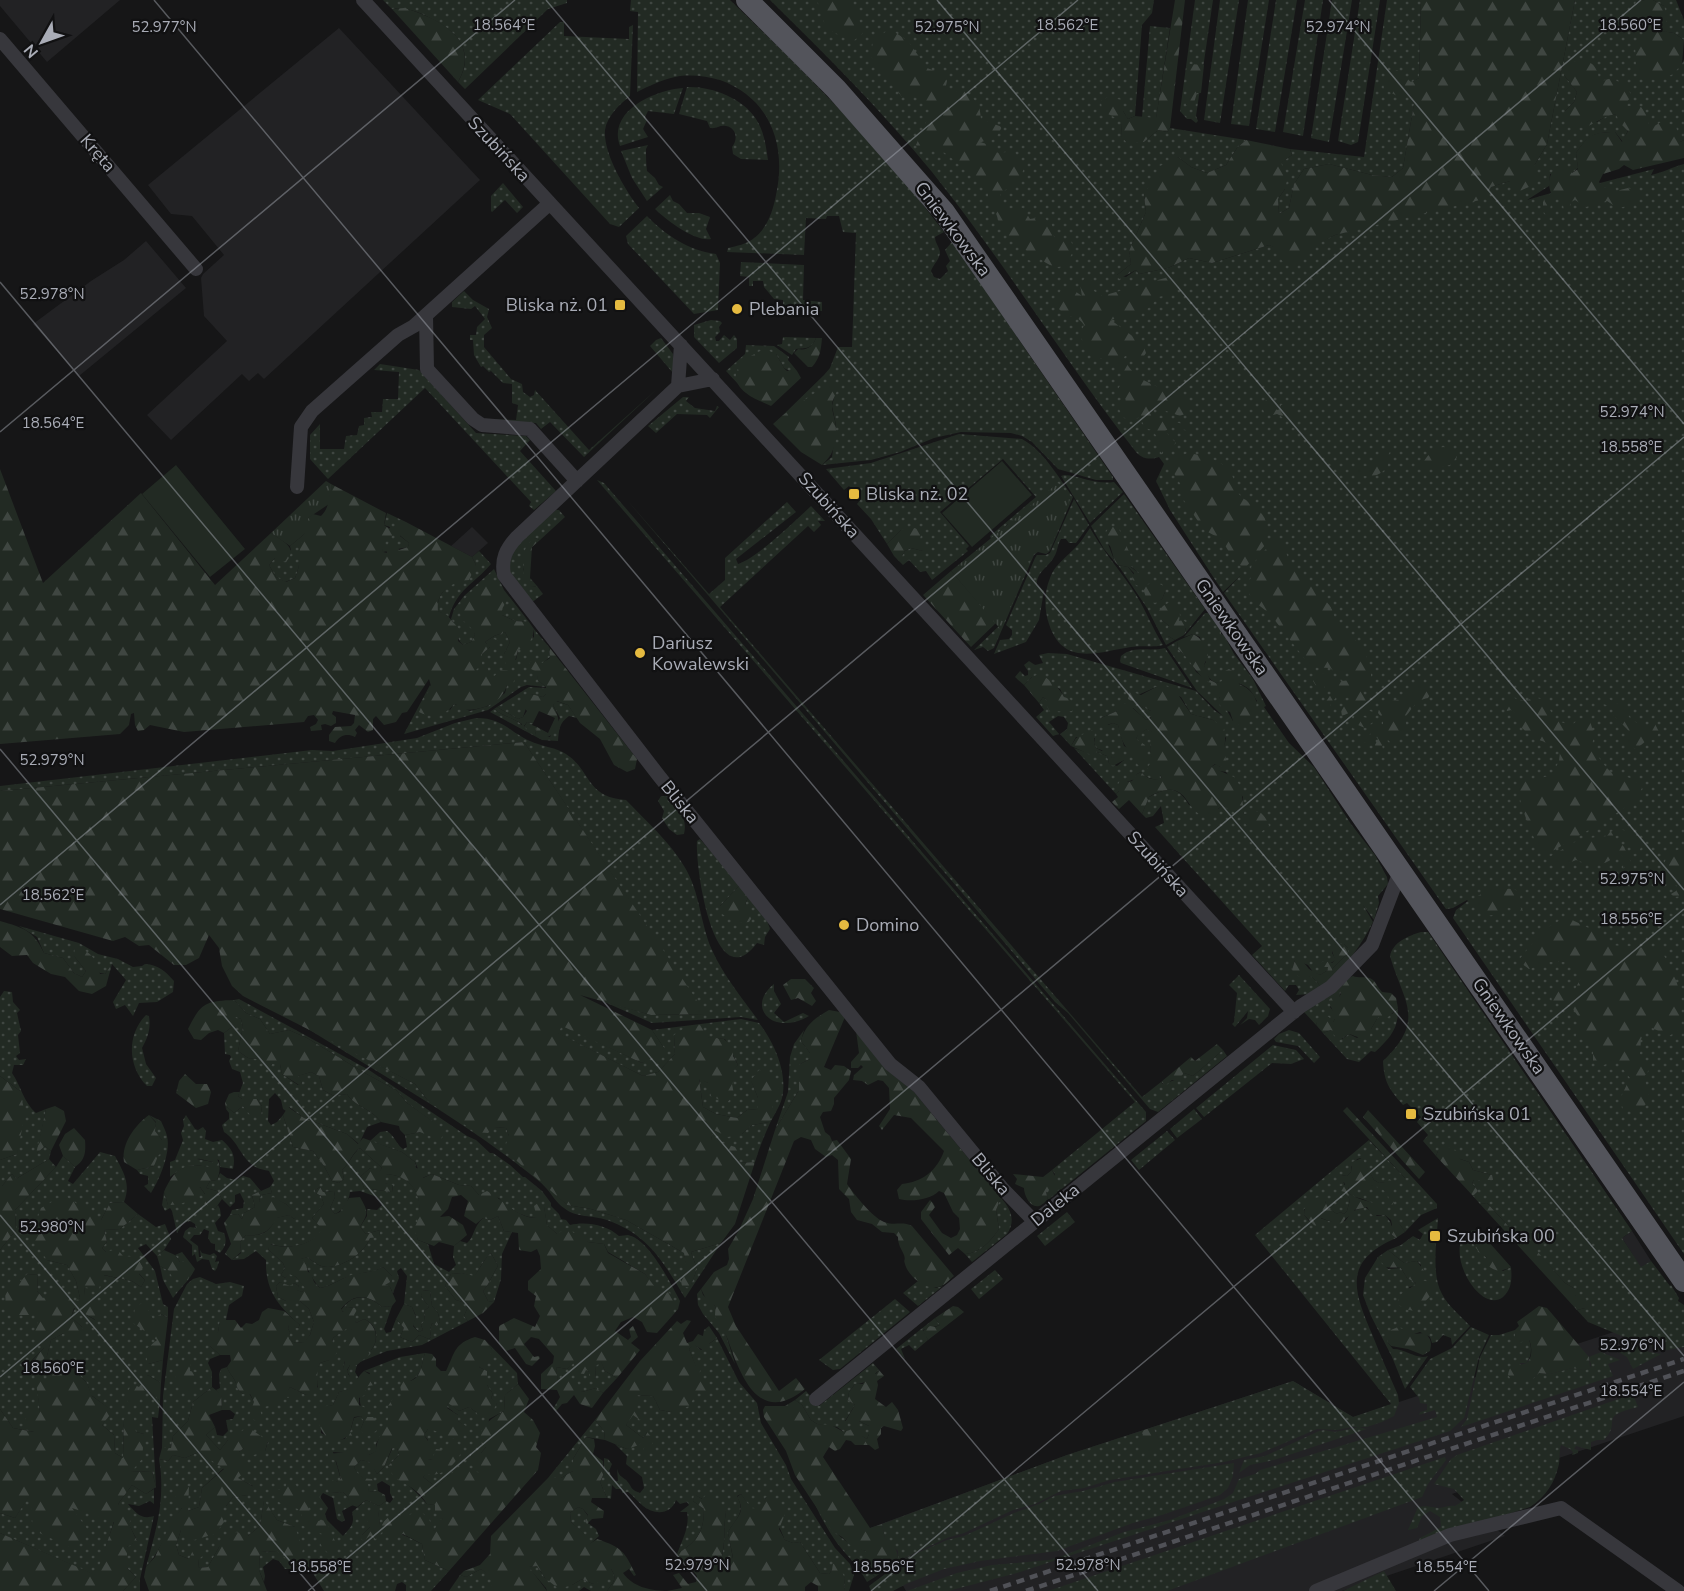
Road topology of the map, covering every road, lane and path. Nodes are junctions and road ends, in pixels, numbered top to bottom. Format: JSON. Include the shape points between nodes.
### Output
{"nodes":[{"id":1,"x":363,"y":0,"type":"edge"},
{"id":2,"x":747,"y":0,"type":"edge"},
{"id":3,"x":0,"y":39,"type":"edge"},
{"id":4,"x":549,"y":204,"type":"junction"},
{"id":5,"x":196,"y":268,"type":"dead end"},
{"id":6,"x":426,"y":315,"type":"junction"},
{"id":7,"x":681,"y":345,"type":"junction"},
{"id":8,"x":713,"y":379,"type":"junction"},
{"id":9,"x":678,"y":386,"type":"junction"},
{"id":10,"x":577,"y":481,"type":"junction"},
{"id":11,"x":297,"y":487,"type":"dead end"},
{"id":12,"x":1401,"y":869,"type":"junction"},
{"id":13,"x":1294,"y":1012,"type":"junction"},
{"id":14,"x":1034,"y":1221,"type":"junction"},
{"id":15,"x":1684,"y":1281,"type":"edge"},
{"id":16,"x":816,"y":1398,"type":"dead end"},
{"id":17,"x":1316,"y":1591,"type":"edge"},
{"id":18,"x":1678,"y":1591,"type":"edge"}],
"edges":[{"from":1,"to":4,"type":"street","name":"Szubińska"},
{"from":2,"to":12,"type":"main road","name":"Gniewkowska","via":[[836,89],[944,212]]},
{"from":3,"to":5,"type":"street","name":"Kręta"},
{"from":4,"to":6,"type":"street"},
{"from":4,"to":7,"type":"street","name":"Szubińska"},
{"from":6,"to":10,"type":"street","via":[[427,369],[473,419],[482,424],[530,429]]},
{"from":6,"to":11,"type":"street","via":[[398,334],[307,417],[299,438]]},
{"from":7,"to":8,"type":"street","name":"Szubińska"},
{"from":7,"to":9,"type":"street"},
{"from":8,"to":9,"type":"street"},
{"from":8,"to":13,"type":"street","name":"Szubińska"},
{"from":9,"to":10,"type":"street","name":"Bliska"},
{"from":10,"to":14,"type":"street","name":"Bliska","via":[[511,544],[503,559],[506,579],[890,1064],[919,1087]]},
{"from":12,"to":13,"type":"street","name":"Daleka","via":[[1372,945],[1337,981]]},
{"from":12,"to":15,"type":"main road","name":"Gniewkowska"},
{"from":13,"to":14,"type":"street","name":"Daleka"},
{"from":14,"to":16,"type":"street","name":"Daleka"},
{"from":17,"to":18,"type":"street","via":[[1450,1535],[1561,1508]]}]}
